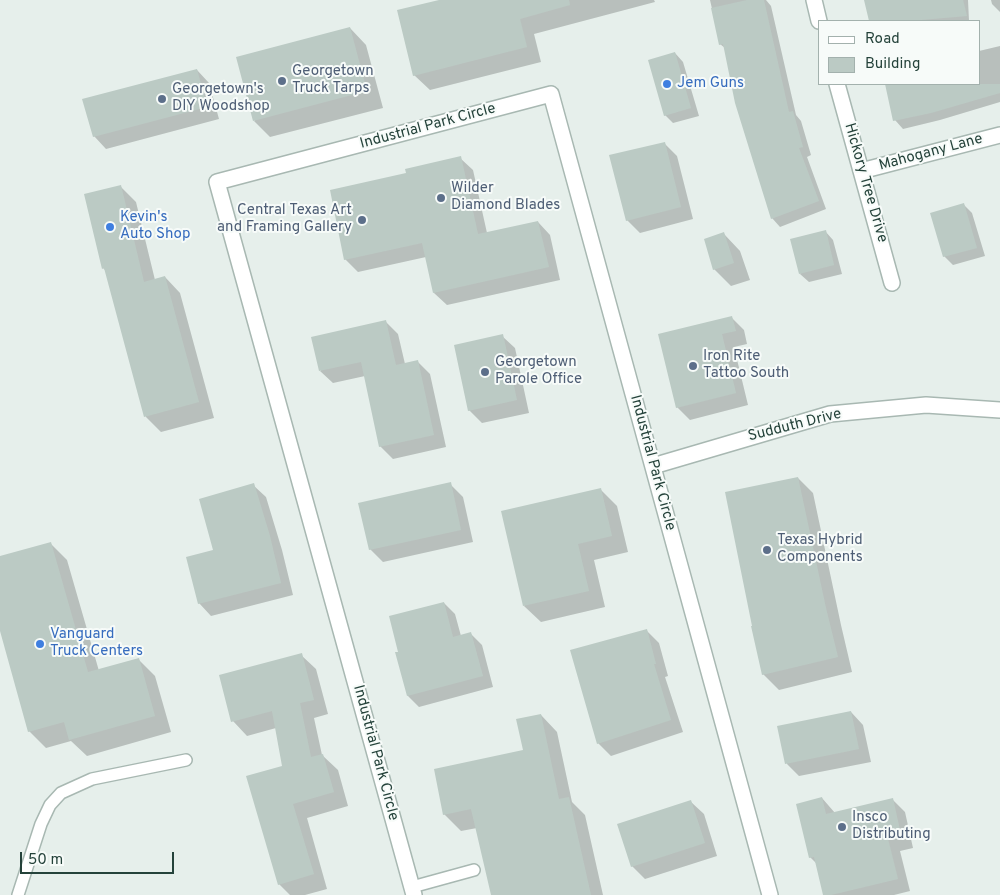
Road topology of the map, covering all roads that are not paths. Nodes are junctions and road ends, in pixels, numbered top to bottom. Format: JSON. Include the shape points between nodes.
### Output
{"nodes":[{"id":1,"x":814,"y":0,"type":"edge"},
{"id":2,"x":820,"y":20,"type":"edge"},
{"id":3,"x":837,"y":85,"type":"edge"},
{"id":4,"x":1000,"y":135,"type":"edge"},
{"id":5,"x":861,"y":171,"type":"junction"},
{"id":6,"x":892,"y":283,"type":"dead end"},
{"id":7,"x":1000,"y":410,"type":"edge"},
{"id":8,"x":653,"y":466,"type":"junction"},
{"id":9,"x":186,"y":760,"type":"dead end"},
{"id":10,"x":474,"y":870,"type":"dead end"},
{"id":11,"x":413,"y":891,"type":"edge"},
{"id":12,"x":18,"y":895,"type":"edge"},
{"id":13,"x":770,"y":895,"type":"edge"}],
"edges":[{"from":1,"to":2,"type":"street"},
{"from":3,"to":5,"type":"street","name":"Hickory Tree Drive"},
{"from":4,"to":5,"type":"street","name":"Mahogany Lane"},
{"from":5,"to":6,"type":"street","name":"Hickory Tree Drive"},
{"from":7,"to":8,"type":"street","name":"Sudduth Drive","via":[[926,405],[830,414]]},
{"from":8,"to":11,"type":"street","name":"Industrial Park Circle","via":[[551,94],[217,182]]},
{"from":8,"to":13,"type":"street","name":"Industrial Park Circle"},
{"from":9,"to":12,"type":"lane","via":[[92,779],[61,793],[50,805],[41,824]]},
{"from":10,"to":11,"type":"lane"}]}
